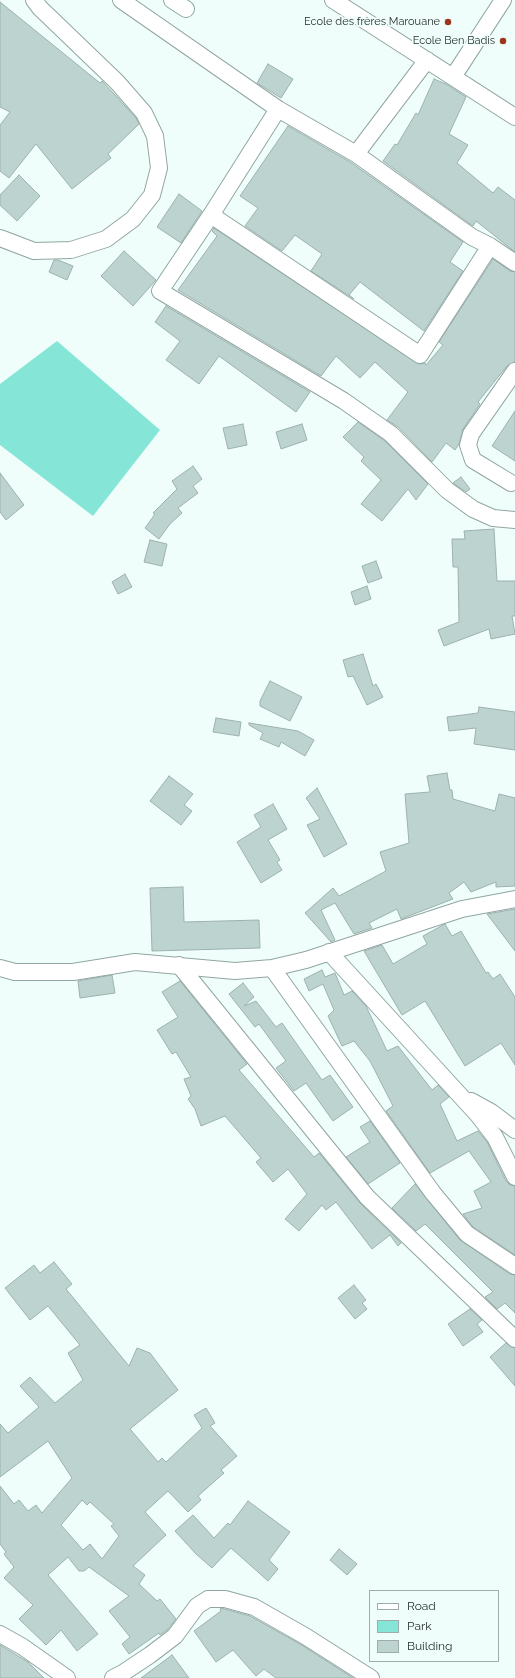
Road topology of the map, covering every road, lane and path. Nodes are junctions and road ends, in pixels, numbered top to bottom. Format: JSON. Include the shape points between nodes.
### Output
{"nodes":[{"id":1,"x":34,"y":0,"type":"edge"},
{"id":2,"x":121,"y":0,"type":"edge"},
{"id":3,"x":172,"y":0,"type":"edge"},
{"id":4,"x":333,"y":0,"type":"edge"},
{"id":5,"x":503,"y":0,"type":"edge"},
{"id":6,"x":186,"y":9,"type":"dead end"},
{"id":7,"x":427,"y":60,"type":"junction"},
{"id":8,"x":453,"y":77,"type":"junction"},
{"id":9,"x":278,"y":109,"type":"junction"},
{"id":10,"x":515,"y":117,"type":"edge"},
{"id":11,"x":356,"y":154,"type":"junction"},
{"id":12,"x":211,"y":215,"type":"junction"},
{"id":13,"x":0,"y":238,"type":"edge"},
{"id":14,"x":490,"y":246,"type":"junction"},
{"id":15,"x":515,"y":263,"type":"edge"},
{"id":16,"x":515,"y":371,"type":"edge"},
{"id":17,"x":511,"y":483,"type":"dead end"},
{"id":18,"x":515,"y":520,"type":"edge"},
{"id":19,"x":515,"y":899,"type":"edge"},
{"id":20,"x":330,"y":952,"type":"junction"},
{"id":21,"x":179,"y":966,"type":"junction"},
{"id":22,"x":0,"y":968,"type":"edge"},
{"id":23,"x":272,"y":968,"type":"junction"},
{"id":24,"x":459,"y":1094,"type":"junction"},
{"id":25,"x":515,"y":1130,"type":"edge"},
{"id":26,"x":515,"y":1177,"type":"edge"},
{"id":27,"x":515,"y":1266,"type":"edge"},
{"id":28,"x":515,"y":1339,"type":"edge"},
{"id":29,"x":0,"y":1634,"type":"edge"},
{"id":30,"x":67,"y":1678,"type":"edge"},
{"id":31,"x":113,"y":1678,"type":"edge"},
{"id":32,"x":371,"y":1678,"type":"edge"}],
"edges":[{"from":1,"to":13,"type":"street","via":[[117,82],[144,113],[155,136],[159,168],[152,195],[133,219],[106,239],[71,250],[34,251]]},
{"from":2,"to":9,"type":"street"},
{"from":3,"to":6,"type":"street"},
{"from":4,"to":7,"type":"street"},
{"from":5,"to":8,"type":"street"},
{"from":7,"to":8,"type":"street"},
{"from":7,"to":11,"type":"street"},
{"from":8,"to":10,"type":"street"},
{"from":9,"to":11,"type":"street"},
{"from":9,"to":12,"type":"street"},
{"from":11,"to":14,"type":"street","via":[[472,237]]},
{"from":12,"to":14,"type":"street","via":[[420,355]]},
{"from":12,"to":18,"type":"street","via":[[160,291],[344,401],[391,434],[448,490],[473,509],[492,518]]},
{"from":14,"to":15,"type":"street"},
{"from":16,"to":17,"type":"street","via":[[471,434],[468,445],[473,460]]},
{"from":19,"to":20,"type":"street","via":[[462,909]]},
{"from":20,"to":23,"type":"street"},
{"from":20,"to":24,"type":"street"},
{"from":21,"to":22,"type":"street","via":[[135,962],[73,972],[15,972]]},
{"from":21,"to":23,"type":"street","via":[[235,971]]},
{"from":21,"to":28,"type":"street","via":[[367,1197]]},
{"from":23,"to":27,"type":"street","via":[[433,1193],[467,1234]]},
{"from":24,"to":25,"type":"street"},
{"from":24,"to":26,"type":"street","via":[[495,1137]]},
{"from":29,"to":30,"type":"street"},
{"from":31,"to":32,"type":"street","via":[[123,1674],[175,1636],[197,1606],[208,1599],[225,1599],[254,1607]]}]}
